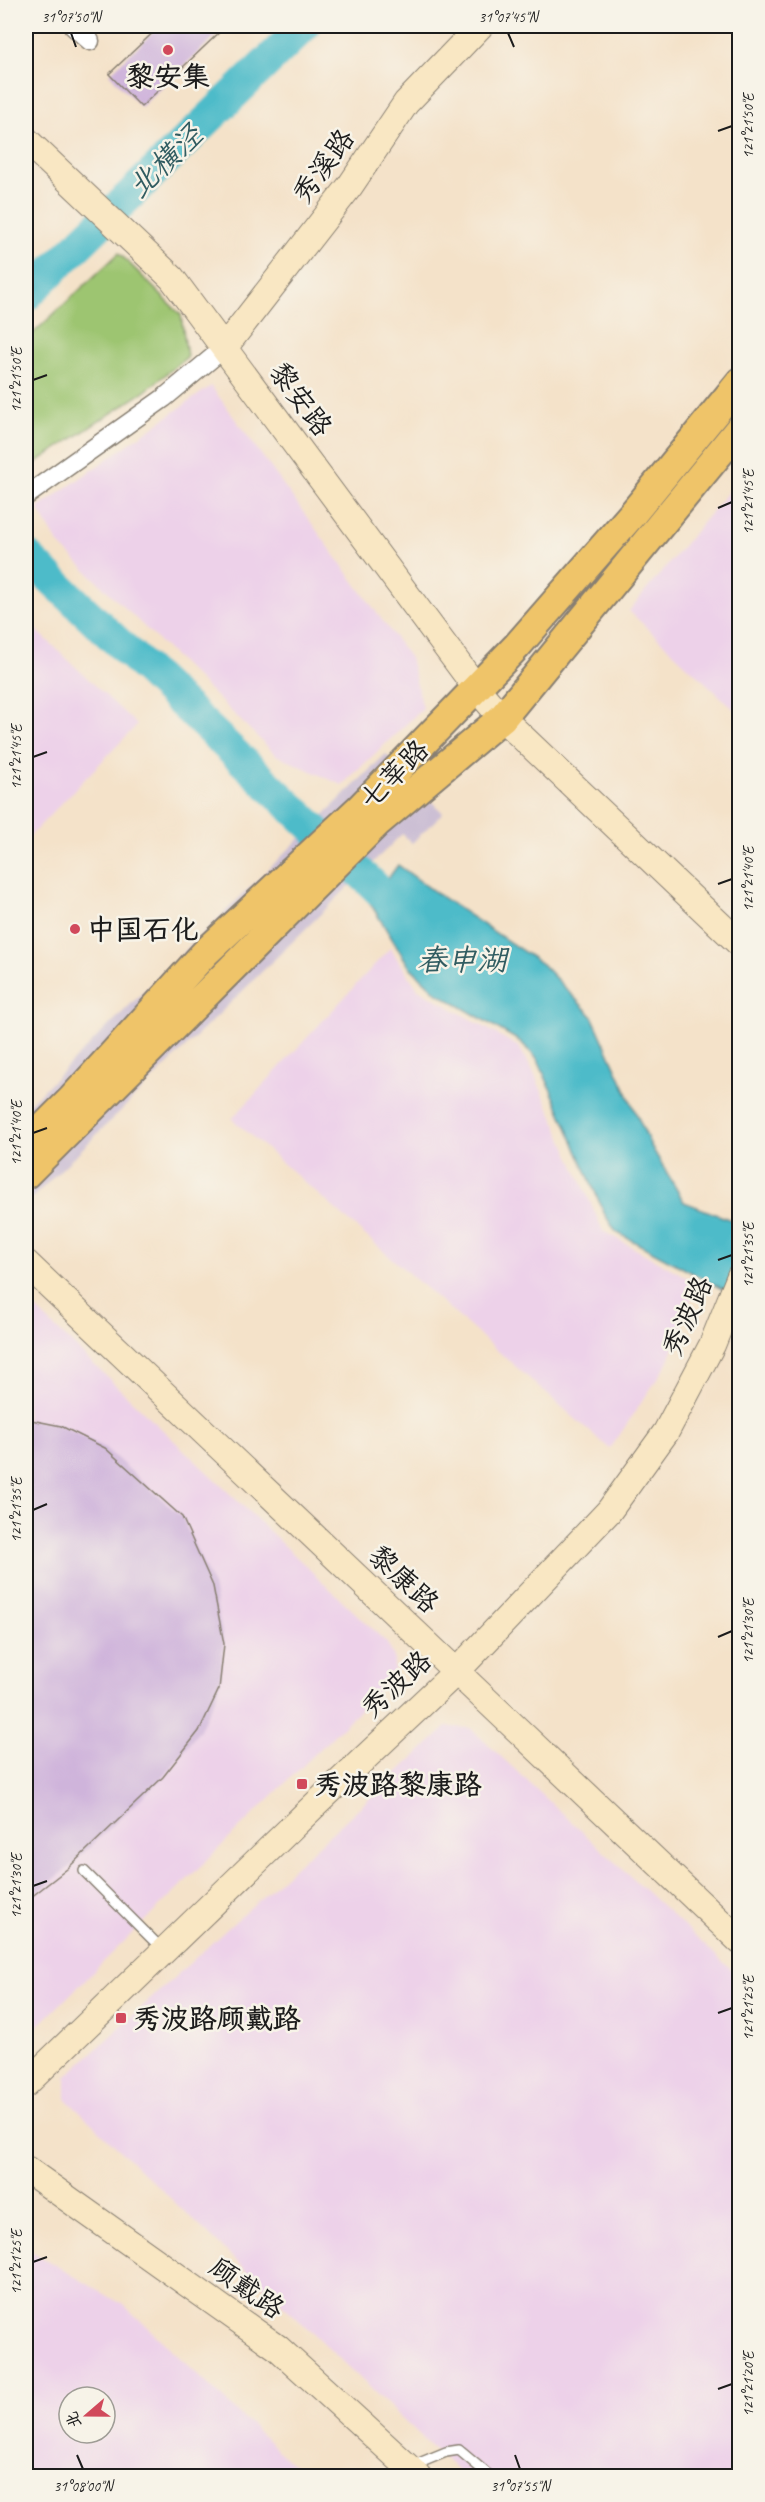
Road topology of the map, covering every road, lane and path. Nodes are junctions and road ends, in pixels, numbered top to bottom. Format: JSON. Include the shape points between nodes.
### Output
{"nodes":[{"id":1,"x":73,"y":26,"type":"edge"},
{"id":2,"x":480,"y":26,"type":"edge"},
{"id":3,"x":90,"y":41,"type":"dead end"},
{"id":4,"x":26,"y":140,"type":"edge"},
{"id":5,"x":224,"y":348,"type":"junction"},
{"id":6,"x":740,"y":382,"type":"edge"},
{"id":7,"x":740,"y":428,"type":"edge"},
{"id":8,"x":26,"y":496,"type":"edge"},
{"id":9,"x":477,"y":689,"type":"junction"},
{"id":10,"x":502,"y":718,"type":"junction"},
{"id":11,"x":368,"y":816,"type":"junction"},
{"id":12,"x":308,"y":873,"type":"junction"},
{"id":13,"x":740,"y":944,"type":"edge"},
{"id":14,"x":26,"y":1145,"type":"edge"},
{"id":15,"x":26,"y":1174,"type":"edge"},
{"id":16,"x":26,"y":1263,"type":"edge"},
{"id":17,"x":740,"y":1276,"type":"edge"},
{"id":18,"x":456,"y":1672,"type":"junction"},
{"id":19,"x":84,"y":1871,"type":"dead end"},
{"id":20,"x":740,"y":1941,"type":"edge"},
{"id":21,"x":165,"y":1952,"type":"junction"},
{"id":22,"x":26,"y":2084,"type":"edge"},
{"id":23,"x":26,"y":2169,"type":"edge"},
{"id":24,"x":413,"y":2472,"type":"edge"},
{"id":25,"x":490,"y":2476,"type":"edge"}],
"edges":[{"from":1,"to":3,"type":"street"},
{"from":2,"to":5,"type":"street","name":"秀溪路","via":[[406,103],[350,186]]},
{"from":4,"to":5,"type":"street","name":"黎安路","via":[[172,278]]},
{"from":5,"to":8,"type":"street","via":[[164,398]]},
{"from":5,"to":9,"type":"street","name":"黎安路"},
{"from":6,"to":9,"type":"main road","name":"七莘路","via":[[634,512]]},
{"from":7,"to":10,"type":"main road","name":"七莘路"},
{"from":9,"to":10,"type":"street","name":"黎安路"},
{"from":9,"to":11,"type":"main road","name":"七莘路"},
{"from":10,"to":11,"type":"main road","name":"七莘路"},
{"from":10,"to":13,"type":"street","name":"黎安路"},
{"from":11,"to":12,"type":"main road","name":"七莘路"},
{"from":12,"to":14,"type":"main road","name":"七莘路","via":[[205,953]]},
{"from":12,"to":15,"type":"main road","name":"七莘路"},
{"from":16,"to":18,"type":"street","name":"黎康路"},
{"from":17,"to":18,"type":"street","name":"秀波路","via":[[712,1345],[666,1432],[615,1502]]},
{"from":18,"to":20,"type":"street","name":"黎康路"},
{"from":18,"to":21,"type":"street","name":"秀波路"},
{"from":19,"to":21,"type":"lane"},
{"from":21,"to":22,"type":"street","name":"秀波路"},
{"from":23,"to":24,"type":"street","name":"顾戴路","via":[[278,2348]]},
{"from":24,"to":25,"type":"lane","via":[[446,2452],[459,2450]]}]}
